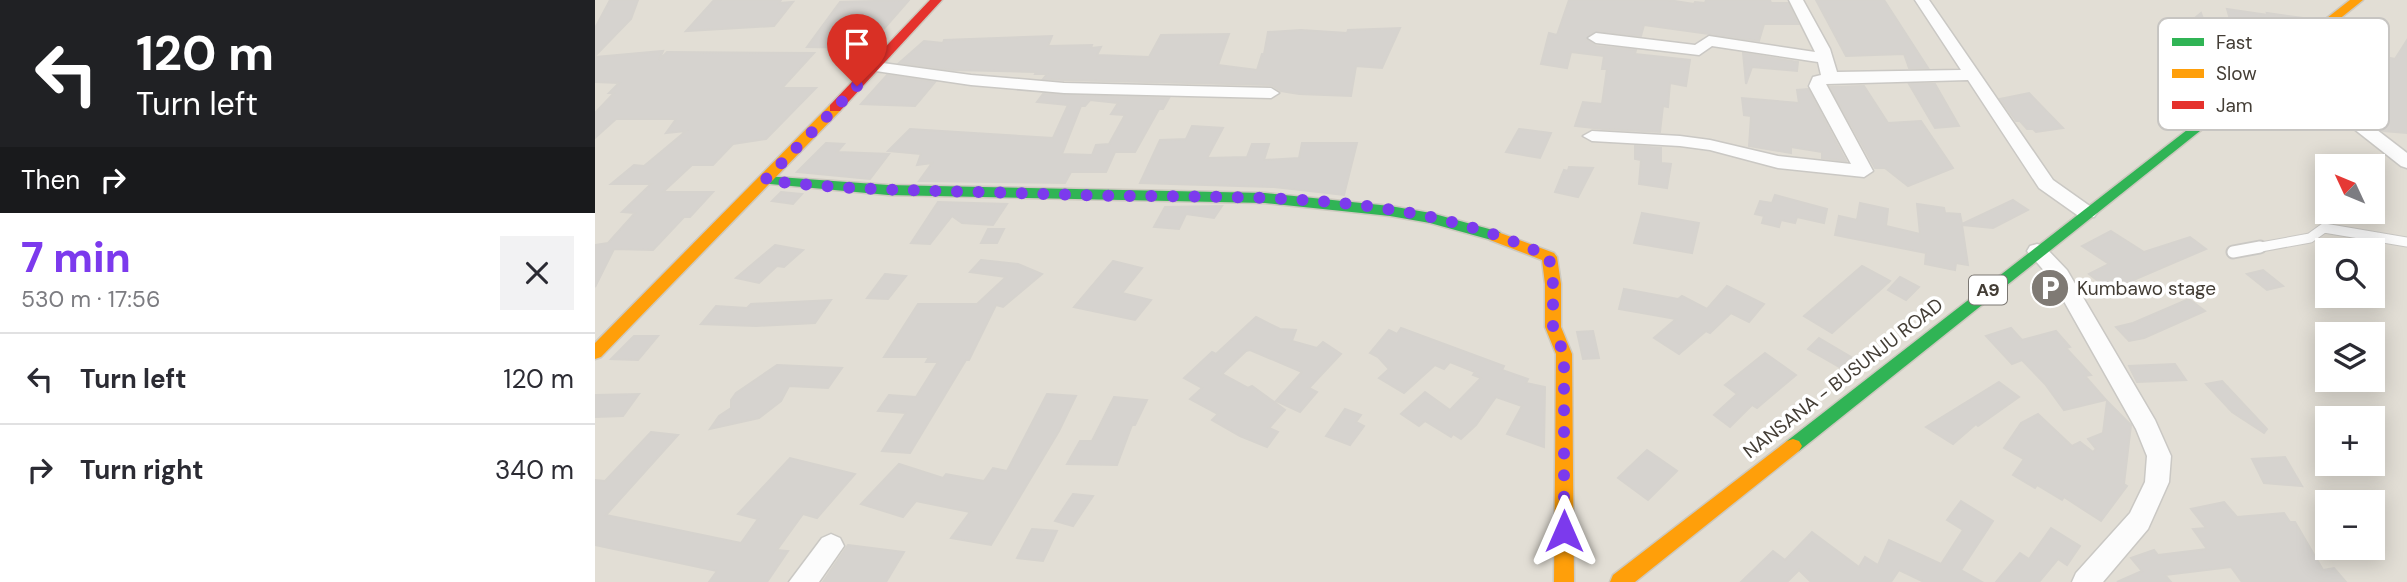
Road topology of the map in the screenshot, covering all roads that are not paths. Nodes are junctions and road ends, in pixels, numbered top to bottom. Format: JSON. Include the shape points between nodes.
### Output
{"nodes":[{"id":1,"x":936,"y":0,"type":"edge"},
{"id":2,"x":1796,"y":0,"type":"edge"},
{"id":3,"x":1922,"y":0,"type":"edge"},
{"id":4,"x":2357,"y":0,"type":"edge"},
{"id":5,"x":2334,"y":18,"type":"edge"},
{"id":6,"x":1596,"y":38,"type":"dead end"},
{"id":7,"x":1825,"y":58,"type":"junction"},
{"id":8,"x":875,"y":67,"type":"junction"},
{"id":9,"x":1975,"y":75,"type":"junction"},
{"id":10,"x":1830,"y":77,"type":"junction"},
{"id":11,"x":1271,"y":93,"type":"dead end"},
{"id":12,"x":2193,"y":130,"type":"edge"},
{"id":13,"x":2366,"y":130,"type":"edge"},
{"id":14,"x":1592,"y":136,"type":"dead end"},
{"id":15,"x":2407,"y":162,"type":"edge"},
{"id":16,"x":765,"y":180,"type":"junction"},
{"id":17,"x":2087,"y":213,"type":"junction"},
{"id":18,"x":2407,"y":242,"type":"edge"},
{"id":19,"x":2037,"y":251,"type":"junction"},
{"id":20,"x":2233,"y":252,"type":"dead end"},
{"id":21,"x":599,"y":345,"type":"edge"},
{"id":22,"x":831,"y":546,"type":"dead end"},
{"id":23,"x":803,"y":582,"type":"edge"},
{"id":24,"x":1564,"y":582,"type":"edge"},
{"id":25,"x":1620,"y":582,"type":"edge"},
{"id":26,"x":2086,"y":582,"type":"edge"}],
"edges":[{"from":1,"to":8,"type":"street"},
{"from":2,"to":7,"type":"street"},
{"from":3,"to":9,"type":"street"},
{"from":4,"to":5,"type":"street","name":"NANSANA - BUSUNJU ROAD","number":"A9"},
{"from":6,"to":7,"type":"street","via":[[1699,50],[1710,41]]},
{"from":7,"to":10,"type":"street"},
{"from":8,"to":11,"type":"street","via":[[1064,88]]},
{"from":8,"to":16,"type":"street"},
{"from":9,"to":10,"type":"street"},
{"from":9,"to":17,"type":"street","via":[[2046,184]]},
{"from":10,"to":14,"type":"street","via":[[1817,86],[1864,171],[1777,162],[1680,141]]},
{"from":12,"to":17,"type":"street","name":"NANSANA - BUSUNJU ROAD","number":"A9"},
{"from":13,"to":15,"type":"street"},
{"from":16,"to":21,"type":"street"},
{"from":16,"to":24,"type":"street","via":[[944,192],[1306,200],[1440,219],[1549,257],[1553,327],[1564,354]]},
{"from":17,"to":19,"type":"street","name":"NANSANA - BUSUNJU ROAD","number":"A9"},
{"from":18,"to":20,"type":"lane","via":[[2324,228],[2309,237]]},
{"from":19,"to":25,"type":"street","name":"NANSANA - BUSUNJU ROAD","number":"A9"},
{"from":19,"to":26,"type":"street","via":[[2060,275],[2159,456],[2157,482],[2139,522]]},
{"from":22,"to":23,"type":"street"}]}
